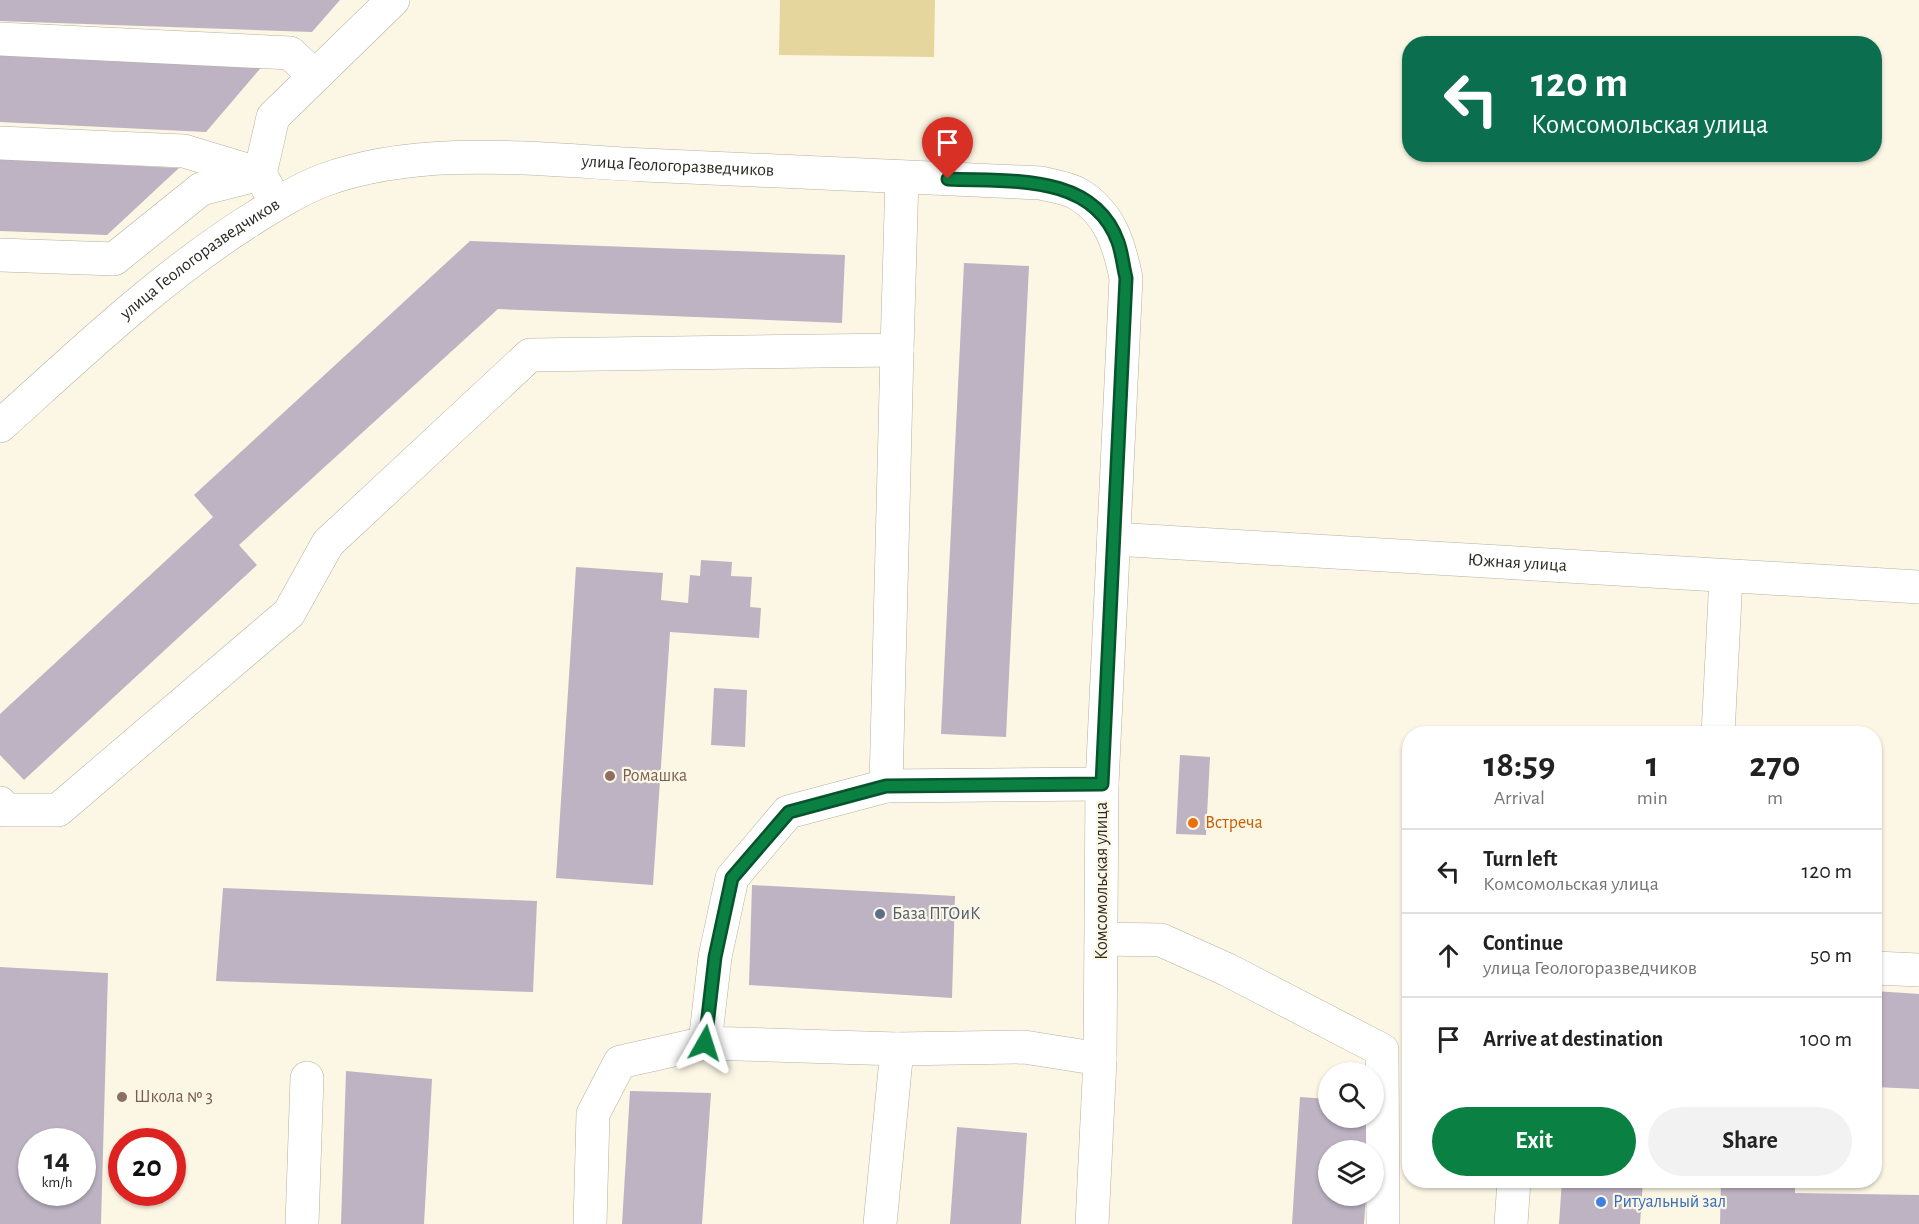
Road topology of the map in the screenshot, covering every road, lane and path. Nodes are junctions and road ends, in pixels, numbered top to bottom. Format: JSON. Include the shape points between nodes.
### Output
{"nodes":[{"id":1,"x":393,"y":0,"type":"edge"},
{"id":2,"x":0,"y":39,"type":"edge"},
{"id":3,"x":315,"y":76,"type":"junction"},
{"id":4,"x":0,"y":143,"type":"edge"},
{"id":5,"x":260,"y":174,"type":"junction"},
{"id":6,"x":902,"y":177,"type":"junction"},
{"id":7,"x":277,"y":204,"type":"junction"},
{"id":8,"x":0,"y":255,"type":"edge"},
{"id":9,"x":897,"y":350,"type":"junction"},
{"id":10,"x":0,"y":426,"type":"edge"},
{"id":11,"x":1114,"y":539,"type":"junction"},
{"id":12,"x":1726,"y":577,"type":"junction"},
{"id":13,"x":1919,"y":587,"type":"edge"},
{"id":14,"x":1718,"y":726,"type":"edge"},
{"id":15,"x":1102,"y":784,"type":"junction"},
{"id":16,"x":886,"y":786,"type":"junction"},
{"id":17,"x":0,"y":803,"type":"edge"},
{"id":18,"x":1102,"y":939,"type":"junction"},
{"id":19,"x":1882,"y":968,"type":"edge"},
{"id":20,"x":1919,"y":970,"type":"edge"},
{"id":21,"x":705,"y":1043,"type":"junction"},
{"id":22,"x":897,"y":1049,"type":"junction"},
{"id":23,"x":1100,"y":1059,"type":"junction"},
{"id":24,"x":307,"y":1078,"type":"dead end"},
{"id":25,"x":1513,"y":1188,"type":"edge"},
{"id":26,"x":302,"y":1224,"type":"edge"},
{"id":27,"x":590,"y":1224,"type":"edge"},
{"id":28,"x":880,"y":1224,"type":"edge"},
{"id":29,"x":1092,"y":1224,"type":"edge"},
{"id":30,"x":1383,"y":1224,"type":"edge"},
{"id":31,"x":1511,"y":1224,"type":"edge"}],
"edges":[{"from":1,"to":3,"type":"street"},
{"from":2,"to":3,"type":"street","via":[[290,53]]},
{"from":3,"to":5,"type":"street","via":[[273,117]]},
{"from":4,"to":5,"type":"street","via":[[184,151]]},
{"from":5,"to":7,"type":"street"},
{"from":5,"to":8,"type":"street","via":[[201,189],[114,259]]},
{"from":6,"to":7,"type":"street","name":"улица Геологоразведчиков","via":[[426,158],[370,166],[322,181]]},
{"from":6,"to":9,"type":"street"},
{"from":6,"to":11,"type":"street","name":"улица Геологоразведчиков","via":[[1041,183],[1077,193],[1103,215],[1118,241],[1126,278]]},
{"from":7,"to":10,"type":"street","name":"улица Геологоразведчиков","via":[[220,239],[135,304]]},
{"from":9,"to":16,"type":"street"},
{"from":9,"to":17,"type":"street","via":[[530,355],[328,543],[289,614],[58,810],[5,810]]},
{"from":11,"to":12,"type":"street","name":"Южная улица"},
{"from":11,"to":15,"type":"street","name":"Комсомольская улица"},
{"from":12,"to":13,"type":"street","name":"Южная улица"},
{"from":12,"to":14,"type":"street"},
{"from":15,"to":16,"type":"street"},
{"from":15,"to":18,"type":"street","name":"Комсомольская улица"},
{"from":16,"to":21,"type":"street","via":[[789,812],[732,878],[715,957]]},
{"from":18,"to":23,"type":"street","name":"Комсомольская улица"},
{"from":18,"to":30,"type":"street","via":[[1161,940],[1382,1050]]},
{"from":19,"to":20,"type":"street"},
{"from":21,"to":22,"type":"street"},
{"from":21,"to":27,"type":"street","via":[[620,1062],[593,1114]]},
{"from":22,"to":23,"type":"street","via":[[1024,1047]]},
{"from":22,"to":28,"type":"street"},
{"from":23,"to":29,"type":"street","name":"Комсомольская улица"},
{"from":24,"to":26,"type":"street"},
{"from":25,"to":31,"type":"street"}]}
